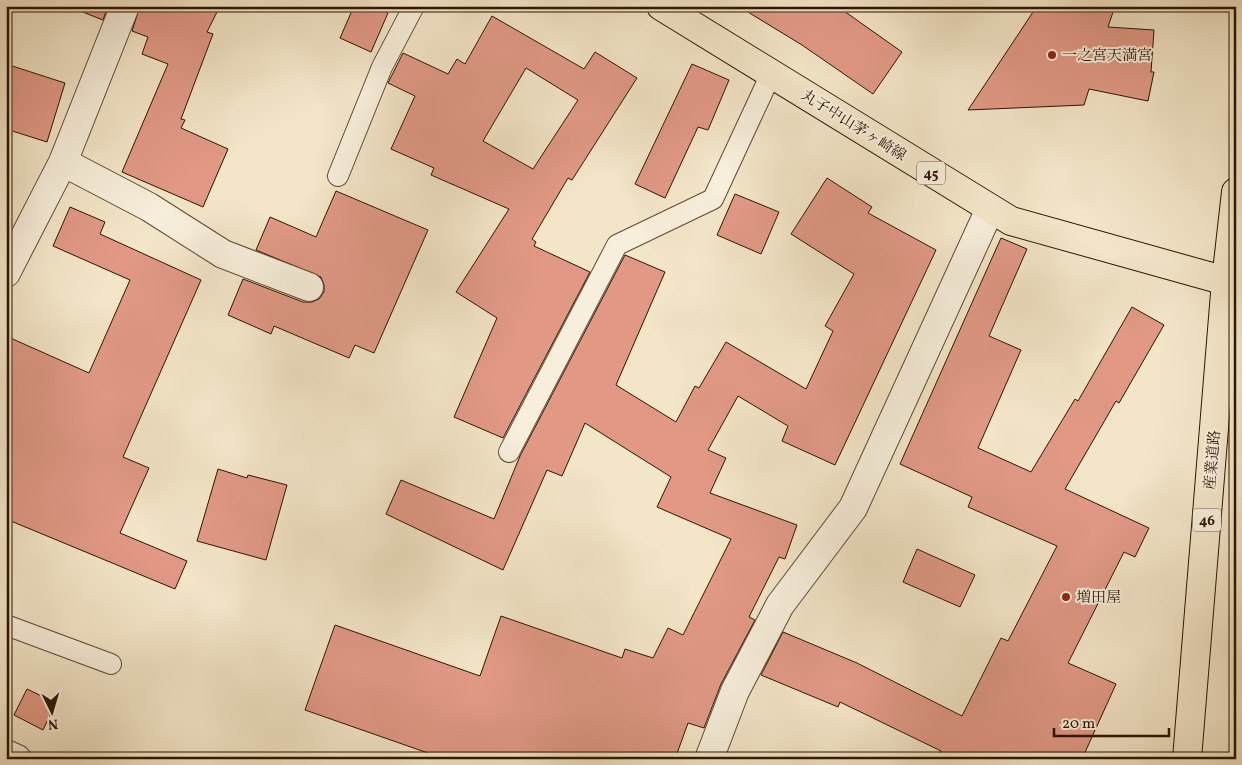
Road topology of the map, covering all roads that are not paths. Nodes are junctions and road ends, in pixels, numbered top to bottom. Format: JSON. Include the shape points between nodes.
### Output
{"nodes":[{"id":1,"x":125,"y":6,"type":"edge"},
{"id":2,"x":414,"y":6,"type":"edge"},
{"id":3,"x":661,"y":6,"type":"edge"},
{"id":4,"x":770,"y":74,"type":"junction"},
{"id":5,"x":63,"y":162,"type":"junction"},
{"id":6,"x":338,"y":176,"type":"dead end"},
{"id":7,"x":1236,"y":192,"type":"edge"},
{"id":8,"x":990,"y":209,"type":"junction"},
{"id":9,"x":6,"y":273,"type":"edge"},
{"id":10,"x":1231,"y":283,"type":"edge"},
{"id":11,"x":309,"y":287,"type":"dead end"},
{"id":12,"x":509,"y":452,"type":"dead end"},
{"id":13,"x":6,"y":625,"type":"edge"},
{"id":14,"x":111,"y":664,"type":"dead end"},
{"id":15,"x":6,"y":754,"type":"edge"},
{"id":16,"x":17,"y":759,"type":"edge"},
{"id":17,"x":709,"y":759,"type":"edge"},
{"id":18,"x":1187,"y":759,"type":"edge"}],
"edges":[{"from":1,"to":5,"type":"street"},
{"from":2,"to":6,"type":"lane","via":[[382,67]]},
{"from":3,"to":4,"type":"main road","name":"丸子中山茅ヶ崎線","number":"45"},
{"from":4,"to":8,"type":"main road","name":"丸子中山茅ヶ崎線","number":"45"},
{"from":4,"to":12,"type":"lane","via":[[713,199],[617,245]]},
{"from":5,"to":9,"type":"street"},
{"from":5,"to":11,"type":"street","via":[[149,207],[223,254]]},
{"from":7,"to":10,"type":"main road","name":"産業道路","number":"46"},
{"from":8,"to":10,"type":"main road","name":"丸子中山茅ヶ崎線","number":"45","via":[[1011,222]]},
{"from":8,"to":17,"type":"street","via":[[853,508],[780,604],[735,691]]},
{"from":10,"to":18,"type":"main road","name":"産業道路","number":"46"},
{"from":13,"to":14,"type":"lane"},
{"from":15,"to":16,"type":"street"}]}
